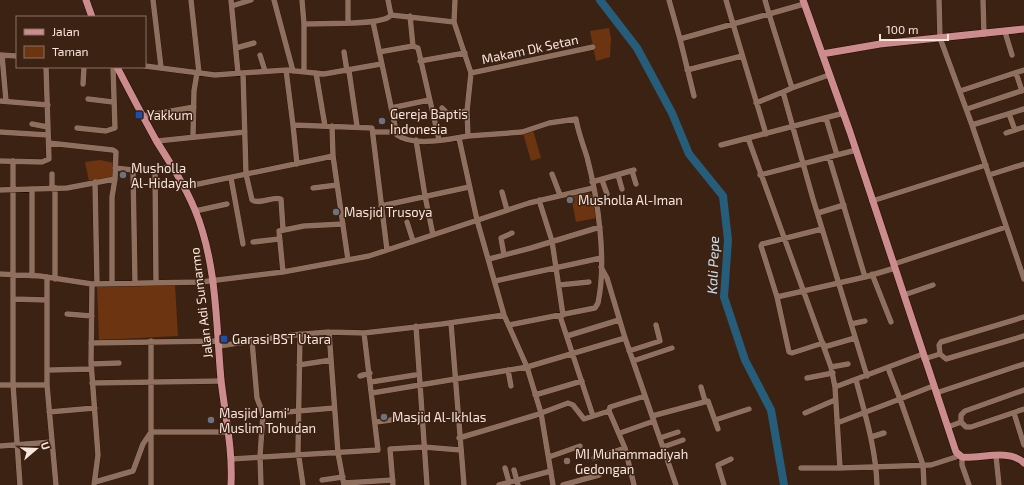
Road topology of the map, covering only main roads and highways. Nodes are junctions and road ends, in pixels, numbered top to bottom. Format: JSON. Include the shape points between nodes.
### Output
{"nodes":[{"id":1,"x":86,"y":0,"type":"edge"},
{"id":2,"x":804,"y":2,"type":"edge"},
{"id":3,"x":92,"y":16,"type":"edge"},
{"id":4,"x":1024,"y":29,"type":"edge"},
{"id":5,"x":822,"y":54,"type":"junction"},
{"id":6,"x":118,"y":68,"type":"edge"},
{"id":7,"x":1023,"y":460,"type":"edge"},
{"id":8,"x":231,"y":485,"type":"edge"}],
"edges":[{"from":1,"to":3,"type":"main road"},
{"from":2,"to":5,"type":"main road"},
{"from":4,"to":5,"type":"main road","via":[[880,44]]},
{"from":5,"to":7,"type":"main road","via":[[844,113],[923,357],[960,457],[996,456]]},
{"from":6,"to":8,"type":"main road","name":"Jalan Adi Sumarmo","via":[[184,187],[207,248],[213,281],[221,380],[232,459]]}]}
